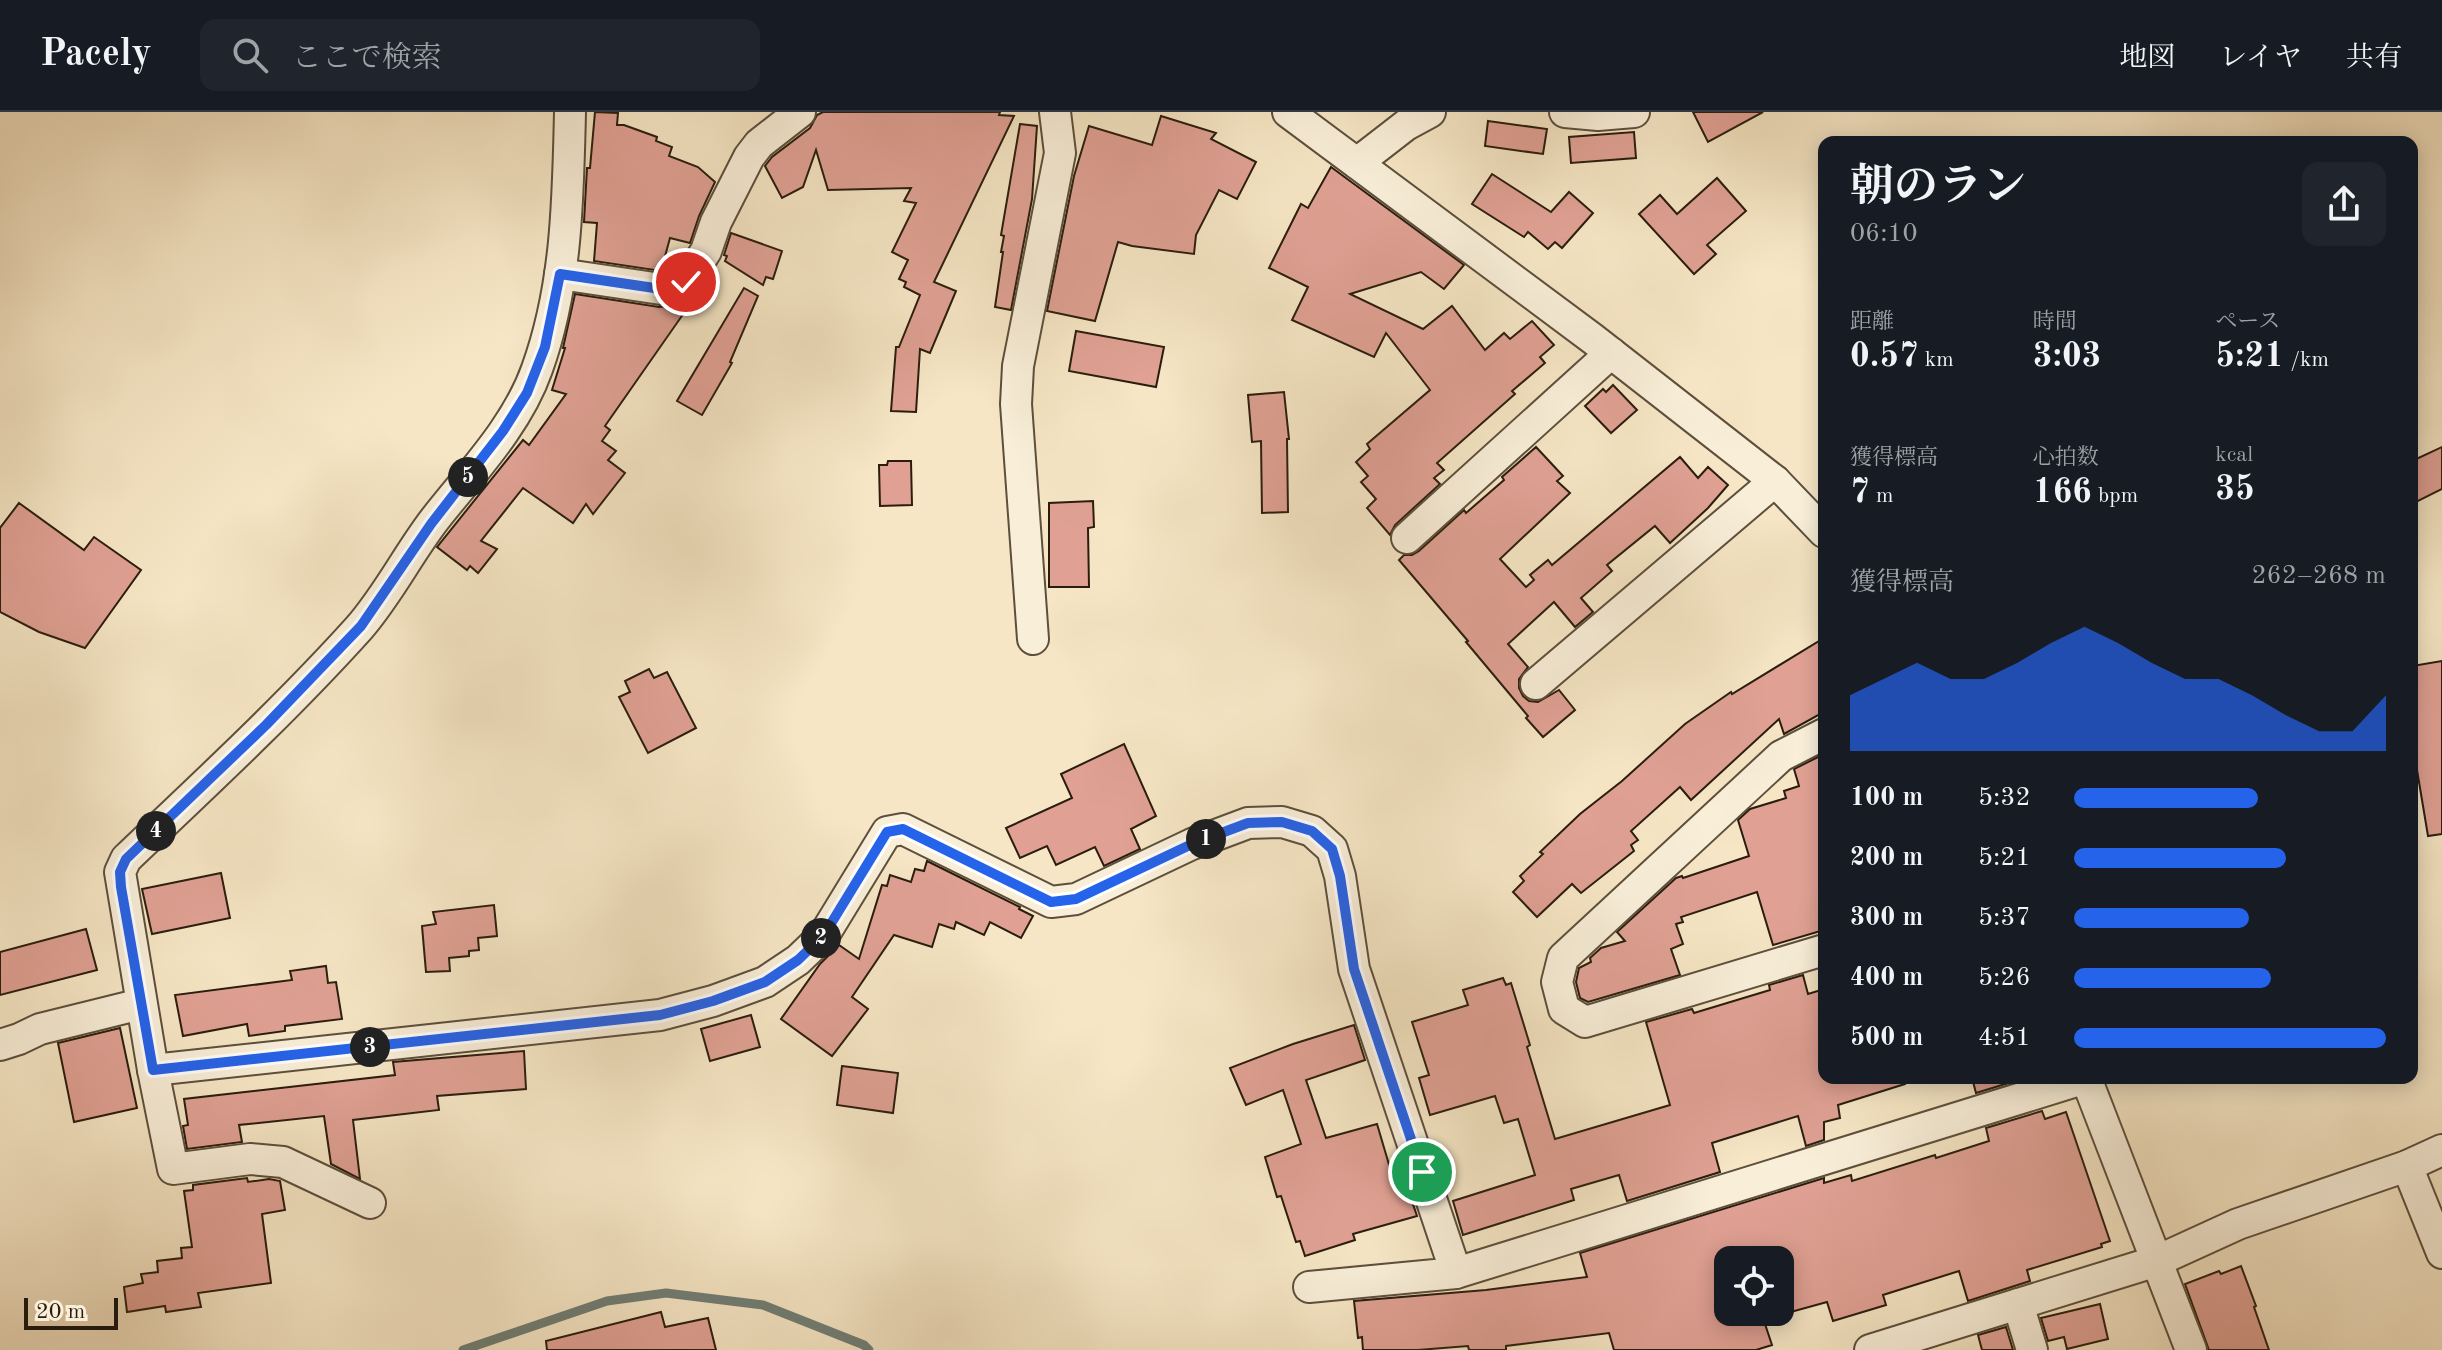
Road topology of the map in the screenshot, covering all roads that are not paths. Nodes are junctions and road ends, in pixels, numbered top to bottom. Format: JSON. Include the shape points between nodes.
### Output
{"nodes":[{"id":1,"x":570,"y":112,"type":"edge"},
{"id":2,"x":800,"y":112,"type":"edge"},
{"id":3,"x":1055,"y":112,"type":"edge"},
{"id":4,"x":1288,"y":112,"type":"edge"},
{"id":5,"x":1430,"y":112,"type":"edge"},
{"id":6,"x":1565,"y":112,"type":"edge"},
{"id":7,"x":1634,"y":112,"type":"edge"},
{"id":8,"x":1357,"y":163,"type":"junction"},
{"id":9,"x":560,"y":274,"type":"junction"},
{"id":10,"x":1611,"y":353,"type":"junction"},
{"id":11,"x":1775,"y":481,"type":"junction"},
{"id":12,"x":1818,"y":526,"type":"edge"},
{"id":13,"x":1407,"y":538,"type":"dead end"},
{"id":14,"x":1033,"y":639,"type":"dead end"},
{"id":15,"x":1536,"y":684,"type":"dead end"},
{"id":16,"x":1818,"y":737,"type":"edge"},
{"id":17,"x":1818,"y":952,"type":"edge"},
{"id":18,"x":141,"y":1004,"type":"junction"},
{"id":19,"x":0,"y":1045,"type":"edge"},
{"id":20,"x":153,"y":1070,"type":"junction"},
{"id":21,"x":2067,"y":1084,"type":"edge"},
{"id":22,"x":2088,"y":1084,"type":"edge"},
{"id":23,"x":2442,"y":1150,"type":"edge"},
{"id":24,"x":2407,"y":1166,"type":"junction"},
{"id":25,"x":370,"y":1203,"type":"dead end"},
{"id":26,"x":2442,"y":1253,"type":"edge"},
{"id":27,"x":2157,"y":1261,"type":"junction"},
{"id":28,"x":1456,"y":1273,"type":"junction"},
{"id":29,"x":1309,"y":1287,"type":"dead end"},
{"id":30,"x":2018,"y":1304,"type":"junction"},
{"id":31,"x":1870,"y":1350,"type":"edge"},
{"id":32,"x":2032,"y":1350,"type":"edge"},
{"id":33,"x":2191,"y":1350,"type":"edge"}],
"edges":[{"from":1,"to":9,"type":"street","via":[[567,227]]},
{"from":2,"to":9,"type":"street","via":[[749,157],[686,282],[661,289]]},
{"from":3,"to":14,"type":"street","via":[[1060,153],[1018,366],[1016,404]]},
{"from":4,"to":8,"type":"street"},
{"from":5,"to":8,"type":"street"},
{"from":6,"to":7,"type":"street"},
{"from":8,"to":10,"type":"street"},
{"from":9,"to":18,"type":"street","via":[[545,347],[527,393],[361,626],[126,859],[121,887]]},
{"from":10,"to":11,"type":"street"},
{"from":10,"to":13,"type":"street"},
{"from":11,"to":12,"type":"street"},
{"from":11,"to":15,"type":"street"},
{"from":16,"to":17,"type":"street","via":[[1781,756],[1563,958],[1557,982],[1564,1009],[1585,1022]]},
{"from":18,"to":19,"type":"street","via":[[40,1029]]},
{"from":18,"to":20,"type":"street"},
{"from":20,"to":25,"type":"street","via":[[173,1169],[250,1159],[283,1162]]},
{"from":20,"to":28,"type":"street","via":[[660,1015],[713,1001],[765,982],[824,935],[887,832],[903,829],[1051,902],[1076,899],[1248,823],[1282,822],[1312,831],[1332,849],[1354,969]]},
{"from":21,"to":28,"type":"street"},
{"from":22,"to":27,"type":"street"},
{"from":23,"to":24,"type":"street"},
{"from":24,"to":26,"type":"street"},
{"from":24,"to":27,"type":"street","via":[[2238,1224]]},
{"from":27,"to":30,"type":"street"},
{"from":27,"to":33,"type":"street"},
{"from":28,"to":29,"type":"street"},
{"from":30,"to":31,"type":"street"},
{"from":30,"to":32,"type":"street"}]}
